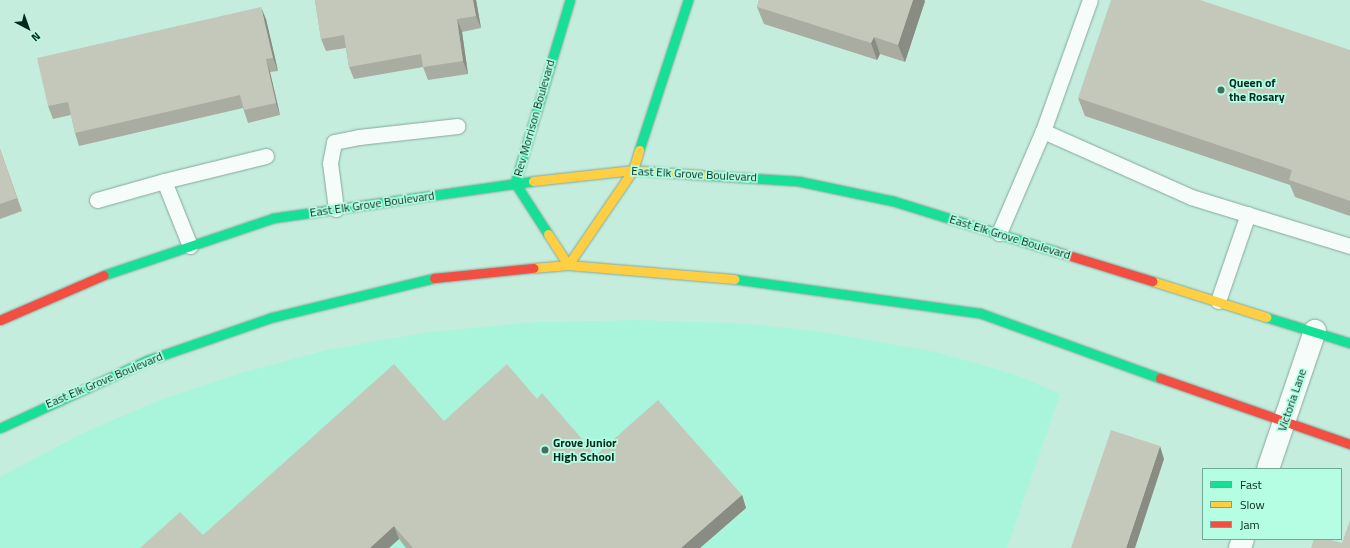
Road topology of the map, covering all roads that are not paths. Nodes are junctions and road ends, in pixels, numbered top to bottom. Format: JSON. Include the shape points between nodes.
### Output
{"nodes":[{"id":1,"x":570,"y":0,"type":"edge"},
{"id":2,"x":688,"y":0,"type":"edge"},
{"id":3,"x":1090,"y":0,"type":"edge"},
{"id":4,"x":457,"y":126,"type":"dead end"},
{"id":5,"x":1043,"y":131,"type":"junction"},
{"id":6,"x":266,"y":156,"type":"dead end"},
{"id":7,"x":633,"y":170,"type":"junction"},
{"id":8,"x":164,"y":181,"type":"junction"},
{"id":9,"x":515,"y":183,"type":"junction"},
{"id":10,"x":97,"y":200,"type":"dead end"},
{"id":11,"x":336,"y":209,"type":"junction"},
{"id":12,"x":1248,"y":214,"type":"junction"},
{"id":13,"x":999,"y":234,"type":"junction"},
{"id":14,"x":190,"y":246,"type":"junction"},
{"id":15,"x":1350,"y":246,"type":"edge"},
{"id":16,"x":568,"y":265,"type":"junction"},
{"id":17,"x":1218,"y":301,"type":"junction"},
{"id":18,"x":0,"y":320,"type":"edge"},
{"id":19,"x":1316,"y":331,"type":"junction"},
{"id":20,"x":1350,"y":343,"type":"edge"},
{"id":21,"x":1284,"y":423,"type":"junction"},
{"id":22,"x":0,"y":428,"type":"edge"},
{"id":23,"x":1350,"y":444,"type":"edge"},
{"id":24,"x":1268,"y":468,"type":"edge"}],
"edges":[{"from":1,"to":9,"type":"street","name":"Rev Morrison Boulevard"},
{"from":2,"to":7,"type":"street"},
{"from":3,"to":5,"type":"lane"},
{"from":4,"to":11,"type":"lane","via":[[359,136],[334,142],[330,163]]},
{"from":5,"to":12,"type":"lane","via":[[1191,197]]},
{"from":5,"to":13,"type":"lane"},
{"from":6,"to":8,"type":"lane"},
{"from":7,"to":9,"type":"street","name":"East Elk Grove Boulevard"},
{"from":7,"to":13,"type":"street","name":"East Elk Grove Boulevard","via":[[798,181],[893,201]]},
{"from":7,"to":16,"type":"street"},
{"from":8,"to":10,"type":"lane"},
{"from":8,"to":14,"type":"lane"},
{"from":9,"to":11,"type":"street","name":"East Elk Grove Boulevard"},
{"from":9,"to":16,"type":"street","name":"Rev Morrison Boulevard"},
{"from":11,"to":14,"type":"street","name":"East Elk Grove Boulevard","via":[[273,218]]},
{"from":12,"to":15,"type":"lane"},
{"from":12,"to":17,"type":"lane"},
{"from":13,"to":17,"type":"street","name":"East Elk Grove Boulevard"},
{"from":14,"to":18,"type":"street","name":"East Elk Grove Boulevard","via":[[94,279]]},
{"from":16,"to":21,"type":"street","name":"East Elk Grove Boulevard","via":[[763,281],[980,313]]},
{"from":16,"to":22,"type":"street","name":"East Elk Grove Boulevard","via":[[426,280],[274,317],[148,360]]},
{"from":17,"to":19,"type":"street","name":"East Elk Grove Boulevard"},
{"from":19,"to":20,"type":"street","name":"East Elk Grove Boulevard"},
{"from":19,"to":21,"type":"street","name":"Victoria Lane"},
{"from":21,"to":23,"type":"street","name":"East Elk Grove Boulevard"},
{"from":21,"to":24,"type":"street","name":"Victoria Lane"}]}
